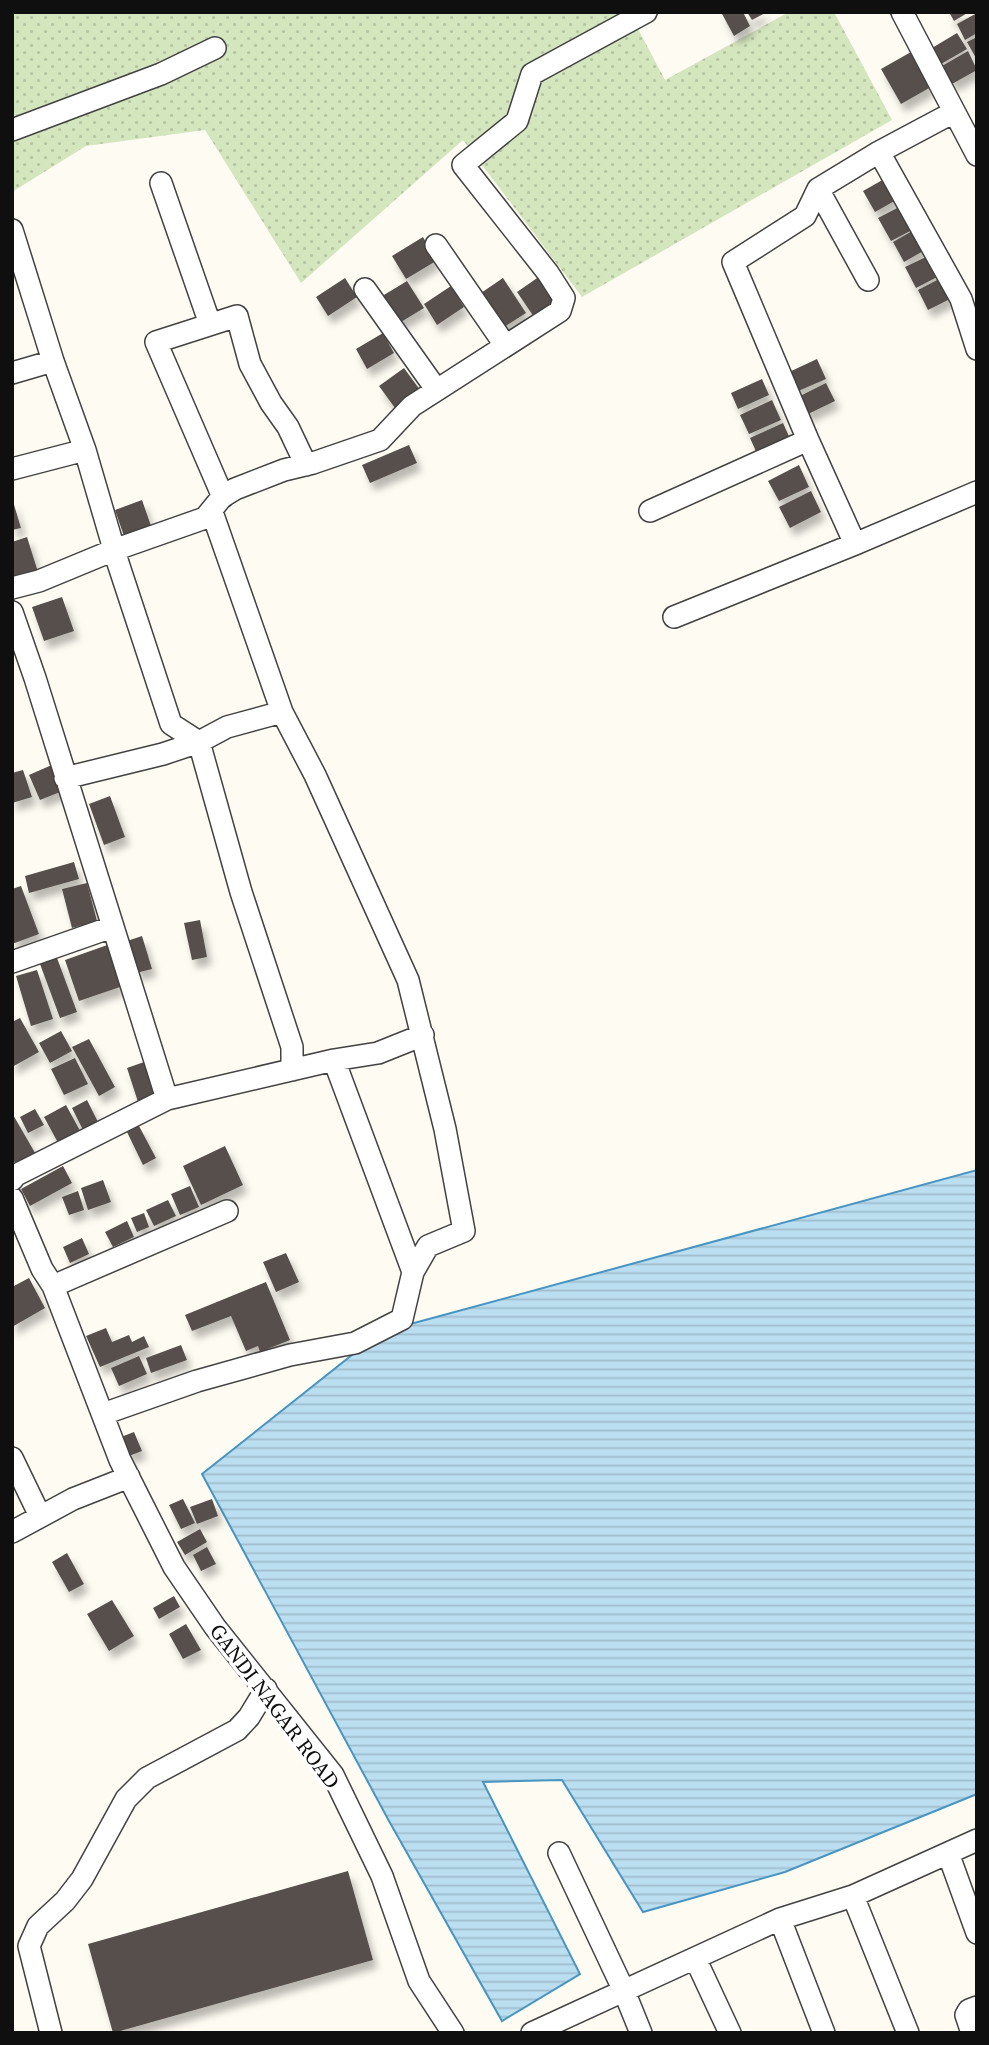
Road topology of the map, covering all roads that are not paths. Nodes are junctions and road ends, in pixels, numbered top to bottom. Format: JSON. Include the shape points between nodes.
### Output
{"nodes":[{"id":1,"x":646,"y":12,"type":"edge"},
{"id":2,"x":902,"y":12,"type":"edge"},
{"id":3,"x":215,"y":48,"type":"dead end"},
{"id":4,"x":954,"y":112,"type":"junction"},
{"id":5,"x":12,"y":130,"type":"edge"},
{"id":6,"x":879,"y":152,"type":"junction"},
{"id":7,"x":977,"y":155,"type":"edge"},
{"id":8,"x":162,"y":183,"type":"dead end"},
{"id":9,"x":818,"y":189,"type":"junction"},
{"id":10,"x":12,"y":230,"type":"edge"},
{"id":11,"x":436,"y":245,"type":"dead end"},
{"id":12,"x":18,"y":265,"type":"edge"},
{"id":13,"x":868,"y":280,"type":"dead end"},
{"id":14,"x":365,"y":289,"type":"dead end"},
{"id":15,"x":210,"y":324,"type":"junction"},
{"id":16,"x":505,"y":345,"type":"junction"},
{"id":17,"x":977,"y":349,"type":"edge"},
{"id":18,"x":53,"y":361,"type":"junction"},
{"id":19,"x":12,"y":373,"type":"edge"},
{"id":20,"x":436,"y":389,"type":"junction"},
{"id":21,"x":808,"y":440,"type":"junction"},
{"id":22,"x":85,"y":450,"type":"junction"},
{"id":23,"x":306,"y":465,"type":"junction"},
{"id":24,"x":12,"y":469,"type":"edge"},
{"id":25,"x":977,"y":492,"type":"edge"},
{"id":26,"x":218,"y":504,"type":"junction"},
{"id":27,"x":650,"y":511,"type":"dead end"},
{"id":28,"x":855,"y":544,"type":"junction"},
{"id":29,"x":114,"y":550,"type":"junction"},
{"id":30,"x":12,"y":588,"type":"edge"},
{"id":31,"x":12,"y":612,"type":"edge"},
{"id":32,"x":674,"y":617,"type":"dead end"},
{"id":33,"x":282,"y":712,"type":"junction"},
{"id":34,"x":199,"y":742,"type":"junction"},
{"id":35,"x":65,"y":778,"type":"junction"},
{"id":36,"x":112,"y":927,"type":"junction"},
{"id":37,"x":12,"y":962,"type":"edge"},
{"id":38,"x":423,"y":1035,"type":"junction"},
{"id":39,"x":334,"y":1060,"type":"junction"},
{"id":40,"x":292,"y":1070,"type":"junction"},
{"id":41,"x":167,"y":1100,"type":"junction"},
{"id":42,"x":12,"y":1180,"type":"edge"},
{"id":43,"x":12,"y":1198,"type":"edge"},
{"id":44,"x":227,"y":1212,"type":"dead end"},
{"id":45,"x":413,"y":1272,"type":"junction"},
{"id":46,"x":53,"y":1286,"type":"junction"},
{"id":47,"x":103,"y":1414,"type":"junction"},
{"id":48,"x":12,"y":1458,"type":"edge"},
{"id":49,"x":124,"y":1469,"type":"junction"},
{"id":50,"x":40,"y":1516,"type":"junction"},
{"id":51,"x":12,"y":1532,"type":"edge"},
{"id":52,"x":266,"y":1689,"type":"junction"},
{"id":53,"x":977,"y":1840,"type":"edge"},
{"id":54,"x":559,"y":1853,"type":"dead end"},
{"id":55,"x":948,"y":1853,"type":"junction"},
{"id":56,"x":853,"y":1896,"type":"junction"},
{"id":57,"x":780,"y":1919,"type":"junction"},
{"id":58,"x":977,"y":1933,"type":"edge"},
{"id":59,"x":695,"y":1958,"type":"junction"},
{"id":60,"x":624,"y":1990,"type":"junction"},
{"id":61,"x":977,"y":2007,"type":"edge"},
{"id":62,"x":51,"y":2033,"type":"edge"},
{"id":63,"x":453,"y":2033,"type":"edge"},
{"id":64,"x":532,"y":2033,"type":"edge"},
{"id":65,"x":641,"y":2033,"type":"edge"},
{"id":66,"x":730,"y":2033,"type":"edge"},
{"id":67,"x":824,"y":2033,"type":"edge"},
{"id":68,"x":908,"y":2033,"type":"edge"},
{"id":69,"x":972,"y":2033,"type":"edge"}],
"edges":[{"from":1,"to":16,"type":"street","via":[[532,74],[517,121],[463,165],[564,298],[560,311]]},
{"from":2,"to":4,"type":"street"},
{"from":3,"to":5,"type":"street","via":[[161,74]]},
{"from":4,"to":6,"type":"street"},
{"from":4,"to":7,"type":"street"},
{"from":6,"to":9,"type":"street"},
{"from":6,"to":17,"type":"street","via":[[961,299]]},
{"from":8,"to":15,"type":"street"},
{"from":9,"to":13,"type":"street"},
{"from":9,"to":21,"type":"street","via":[[805,216],[733,262]]},
{"from":10,"to":12,"type":"street"},
{"from":11,"to":16,"type":"street"},
{"from":12,"to":18,"type":"street"},
{"from":14,"to":20,"type":"street"},
{"from":15,"to":23,"type":"street","via":[[237,316],[250,364]]},
{"from":15,"to":26,"type":"street","via":[[156,342]]},
{"from":16,"to":20,"type":"street"},
{"from":18,"to":19,"type":"street"},
{"from":18,"to":22,"type":"street"},
{"from":20,"to":23,"type":"street","via":[[412,406],[380,440]]},
{"from":21,"to":27,"type":"street"},
{"from":21,"to":28,"type":"street"},
{"from":22,"to":24,"type":"street"},
{"from":22,"to":29,"type":"street"},
{"from":23,"to":26,"type":"street","via":[[235,489]]},
{"from":25,"to":28,"type":"street"},
{"from":26,"to":29,"type":"street","via":[[205,518]]},
{"from":26,"to":33,"type":"street"},
{"from":28,"to":32,"type":"street"},
{"from":29,"to":30,"type":"street"},
{"from":29,"to":34,"type":"street","via":[[172,724]]},
{"from":31,"to":35,"type":"street"},
{"from":33,"to":34,"type":"street","via":[[227,727]]},
{"from":33,"to":38,"type":"street","via":[[408,980]]},
{"from":34,"to":35,"type":"street"},
{"from":34,"to":40,"type":"street","via":[[241,892],[292,1047]]},
{"from":35,"to":36,"type":"street"},
{"from":36,"to":37,"type":"street"},
{"from":36,"to":41,"type":"street"},
{"from":38,"to":39,"type":"street","via":[[378,1052]]},
{"from":38,"to":45,"type":"street","via":[[464,1231],[428,1246]]},
{"from":39,"to":40,"type":"street"},
{"from":39,"to":45,"type":"street"},
{"from":40,"to":41,"type":"street"},
{"from":41,"to":42,"type":"street"},
{"from":43,"to":46,"type":"street","name":"GANDI NAGAR ROAD"},
{"from":44,"to":46,"type":"street"},
{"from":45,"to":47,"type":"street","via":[[402,1319],[355,1343],[290,1355],[197,1381]]},
{"from":46,"to":47,"type":"street","name":"GANDI NAGAR ROAD"},
{"from":47,"to":49,"type":"street","name":"GANDI NAGAR ROAD"},
{"from":48,"to":50,"type":"street"},
{"from":49,"to":50,"type":"street"},
{"from":49,"to":52,"type":"street","name":"GANDI NAGAR ROAD","via":[[174,1567]]},
{"from":50,"to":51,"type":"street"},
{"from":52,"to":62,"type":"street","via":[[237,1730],[147,1778],[126,1799],[82,1879],[38,1926],[29,1947]]},
{"from":52,"to":63,"type":"street","name":"GANDI NAGAR ROAD","via":[[333,1775],[382,1876],[419,1981]]},
{"from":53,"to":55,"type":"street"},
{"from":54,"to":60,"type":"street"},
{"from":55,"to":56,"type":"street"},
{"from":55,"to":58,"type":"street"},
{"from":56,"to":57,"type":"street"},
{"from":56,"to":68,"type":"street"},
{"from":57,"to":59,"type":"street"},
{"from":57,"to":67,"type":"street"},
{"from":59,"to":60,"type":"street"},
{"from":59,"to":66,"type":"street"},
{"from":60,"to":64,"type":"street"},
{"from":60,"to":65,"type":"street"},
{"from":61,"to":69,"type":"street","via":[[966,2015]]}]}
